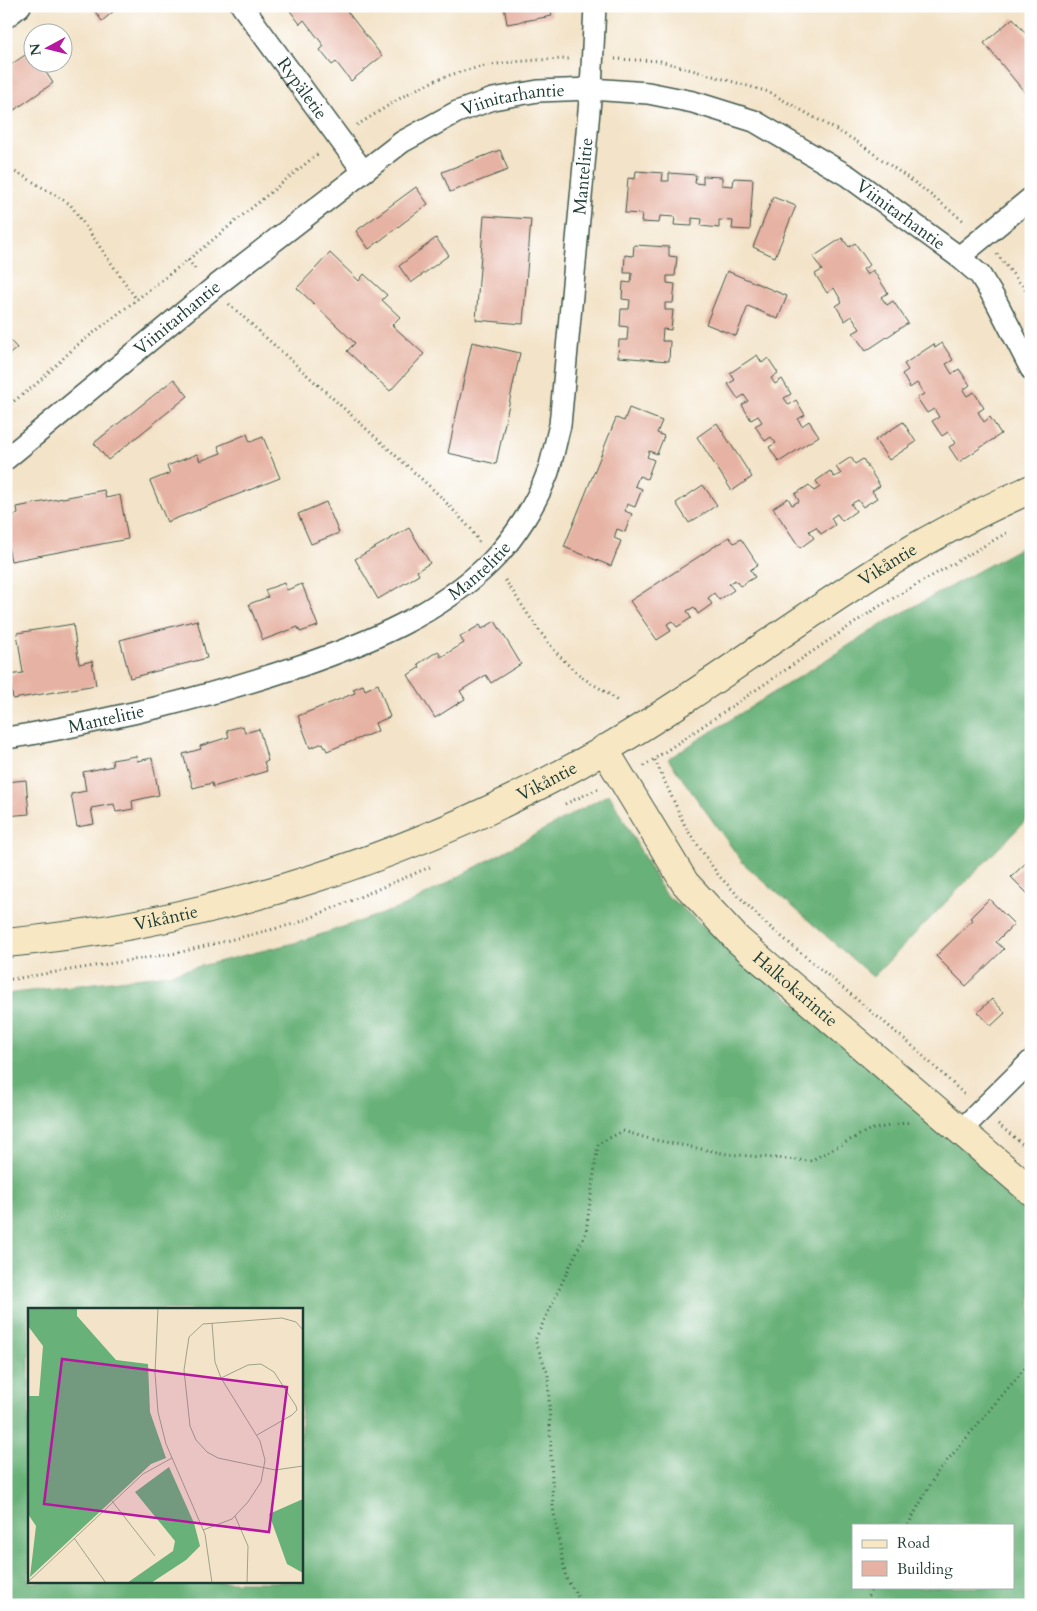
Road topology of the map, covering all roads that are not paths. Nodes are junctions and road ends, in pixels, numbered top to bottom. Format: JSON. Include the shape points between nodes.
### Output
{"nodes":[{"id":1,"x":20,"y":6,"type":"edge"},
{"id":2,"x":242,"y":6,"type":"edge"},
{"id":3,"x":595,"y":6,"type":"edge"},
{"id":4,"x":6,"y":17,"type":"edge"},
{"id":5,"x":591,"y":89,"type":"junction"},
{"id":6,"x":363,"y":171,"type":"junction"},
{"id":7,"x":1031,"y":198,"type":"edge"},
{"id":8,"x":959,"y":257,"type":"junction"},
{"id":9,"x":1031,"y":369,"type":"edge"},
{"id":10,"x":6,"y":459,"type":"edge"},
{"id":11,"x":1031,"y":489,"type":"edge"},
{"id":12,"x":6,"y":738,"type":"edge"},
{"id":13,"x":604,"y":749,"type":"junction"},
{"id":14,"x":6,"y":943,"type":"edge"},
{"id":15,"x":1031,"y":1060,"type":"edge"},
{"id":16,"x":949,"y":1123,"type":"junction"},
{"id":17,"x":1031,"y":1191,"type":"edge"}],
"edges":[{"from":1,"to":4,"type":"street"},
{"from":2,"to":6,"type":"street","name":"Rypäletie"},
{"from":3,"to":5,"type":"street","name":"Mantelitie"},
{"from":5,"to":6,"type":"street","name":"Viinitarhantie","via":[[538,91],[493,99],[457,112],[402,142]]},
{"from":5,"to":8,"type":"street","name":"Viinitarhantie","via":[[648,93],[693,102],[754,121],[848,176]]},
{"from":5,"to":12,"type":"street","name":"Mantelitie","via":[[560,425],[548,472],[510,539],[492,561],[454,594],[407,623],[357,646],[225,691],[56,731]]},
{"from":6,"to":10,"type":"street","name":"Viinitarhantie","via":[[212,289]]},
{"from":7,"to":8,"type":"street"},
{"from":8,"to":9,"type":"street","name":"Viinitarhantie","via":[[980,275]]},
{"from":11,"to":13,"type":"street","name":"Vikåntie","via":[[914,548]]},
{"from":13,"to":14,"type":"street","name":"Vikåntie","via":[[510,800],[398,848],[287,885],[199,911],[108,929]]},
{"from":13,"to":16,"type":"street","name":"Halkokarintie","via":[[669,858],[706,908],[738,940]]},
{"from":15,"to":16,"type":"street","via":[[981,1110]]},
{"from":16,"to":17,"type":"street","name":"Halkokarintie"}]}
